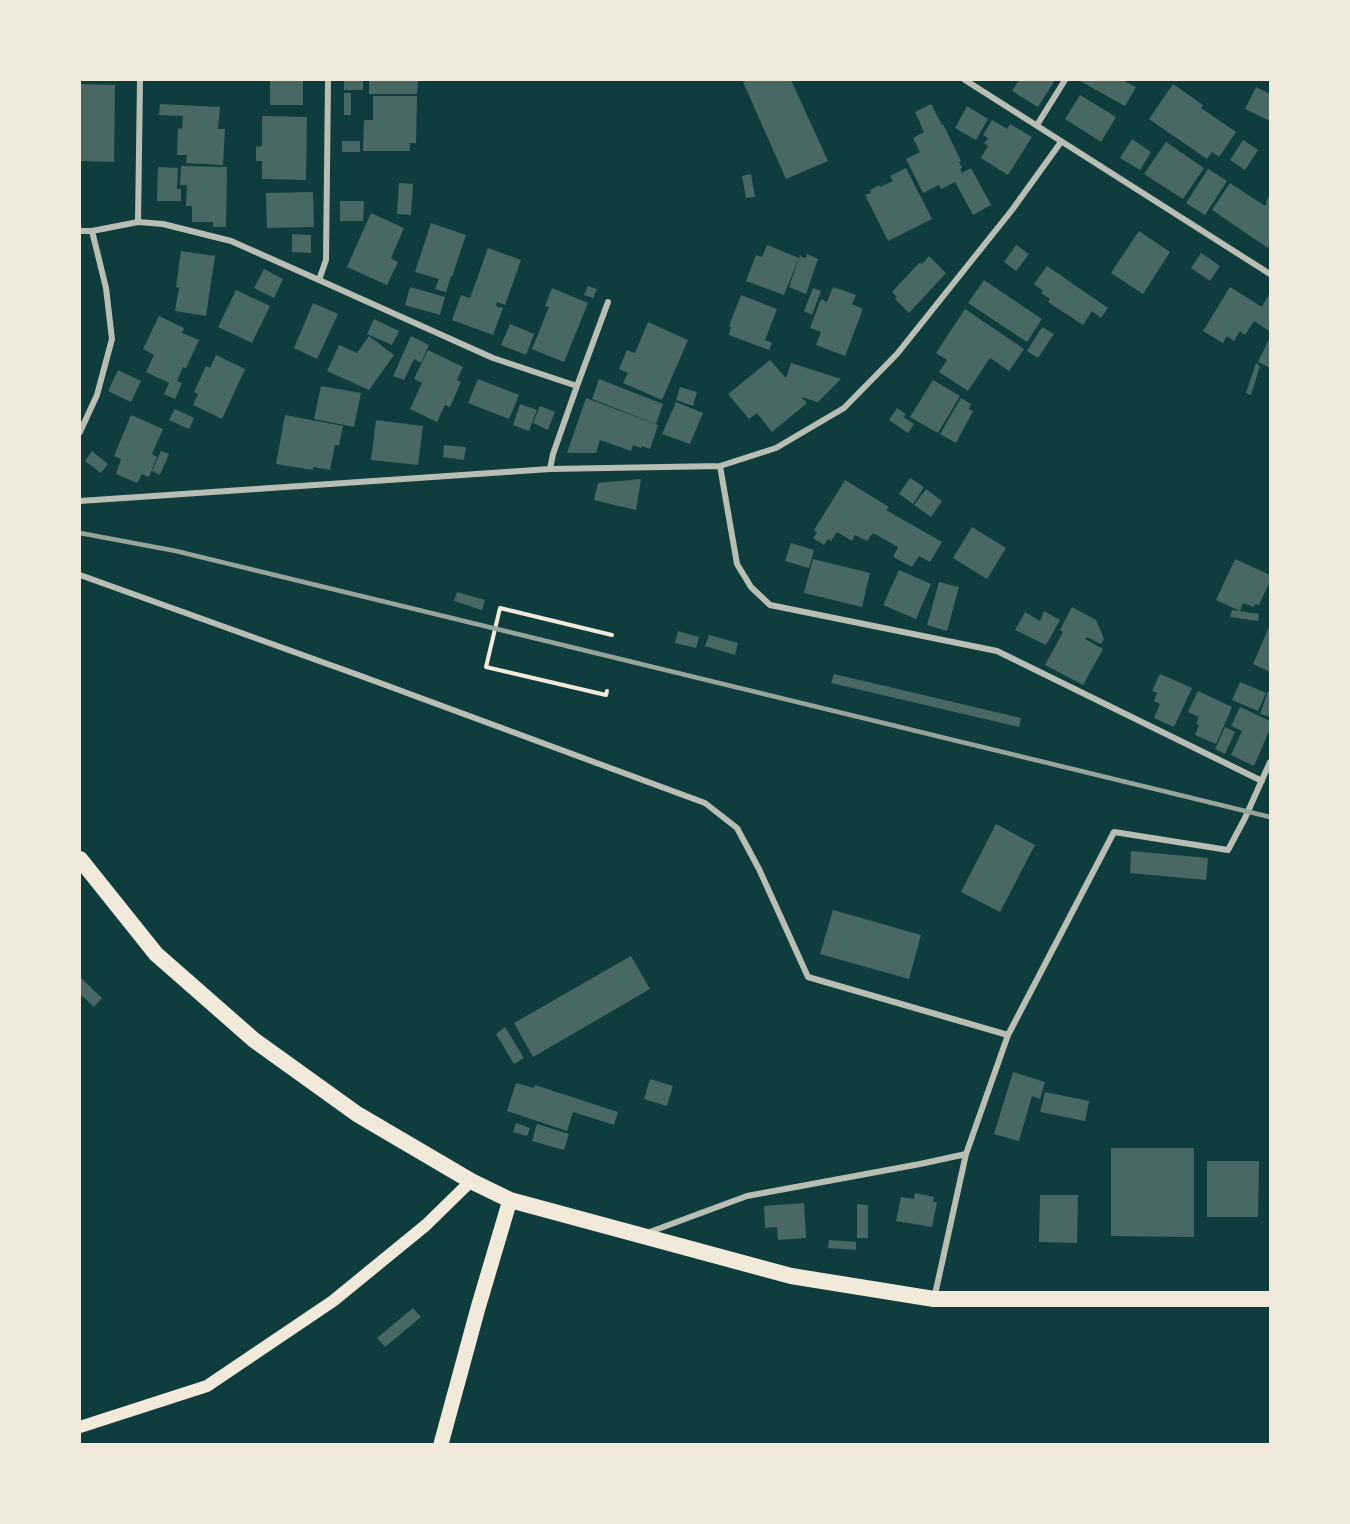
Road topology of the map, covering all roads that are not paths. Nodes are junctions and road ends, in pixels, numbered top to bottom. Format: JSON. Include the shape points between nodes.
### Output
{"nodes":[{"id":1,"x":140,"y":80,"type":"edge"},
{"id":2,"x":328,"y":80,"type":"edge"},
{"id":3,"x":965,"y":80,"type":"edge"},
{"id":4,"x":1065,"y":80,"type":"edge"},
{"id":5,"x":1037,"y":125,"type":"junction"},
{"id":6,"x":1061,"y":142,"type":"junction"},
{"id":7,"x":138,"y":222,"type":"junction"},
{"id":8,"x":80,"y":231,"type":"edge"},
{"id":9,"x":92,"y":231,"type":"junction"},
{"id":10,"x":1270,"y":274,"type":"edge"},
{"id":11,"x":319,"y":280,"type":"junction"},
{"id":12,"x":608,"y":302,"type":"dead end"},
{"id":13,"x":577,"y":386,"type":"junction"},
{"id":14,"x":80,"y":432,"type":"edge"},
{"id":15,"x":720,"y":466,"type":"junction"},
{"id":16,"x":550,"y":468,"type":"junction"},
{"id":17,"x":80,"y":501,"type":"edge"},
{"id":18,"x":80,"y":574,"type":"edge"},
{"id":19,"x":1270,"y":762,"type":"edge"},
{"id":20,"x":1262,"y":781,"type":"junction"},
{"id":21,"x":80,"y":860,"type":"edge"},
{"id":22,"x":1008,"y":1035,"type":"junction"},
{"id":23,"x":966,"y":1154,"type":"junction"},
{"id":24,"x":471,"y":1181,"type":"junction"},
{"id":25,"x":510,"y":1200,"type":"junction"},
{"id":26,"x":640,"y":1236,"type":"junction"},
{"id":27,"x":934,"y":1299,"type":"junction"},
{"id":28,"x":1270,"y":1299,"type":"edge"},
{"id":29,"x":80,"y":1427,"type":"edge"},
{"id":30,"x":441,"y":1444,"type":"edge"}],
"edges":[{"from":1,"to":7,"type":"street"},
{"from":2,"to":11,"type":"street","via":[[326,261]]},
{"from":3,"to":5,"type":"street"},
{"from":4,"to":5,"type":"street"},
{"from":5,"to":6,"type":"street"},
{"from":6,"to":10,"type":"street"},
{"from":6,"to":15,"type":"street","via":[[897,354],[844,408],[776,448]]},
{"from":7,"to":9,"type":"street"},
{"from":7,"to":11,"type":"street","via":[[163,224],[231,242]]},
{"from":8,"to":9,"type":"street"},
{"from":9,"to":14,"type":"street","via":[[106,288],[112,339],[97,394]]},
{"from":11,"to":13,"type":"street","via":[[493,358]]},
{"from":12,"to":13,"type":"street"},
{"from":13,"to":16,"type":"street"},
{"from":15,"to":16,"type":"street"},
{"from":15,"to":20,"type":"street","via":[[737,564],[751,587],[770,605],[998,651]]},
{"from":16,"to":17,"type":"street"},
{"from":18,"to":22,"type":"street","via":[[705,803],[736,828],[808,977]]},
{"from":19,"to":20,"type":"street"},
{"from":20,"to":22,"type":"street","via":[[1228,850],[1114,832]]},
{"from":21,"to":24,"type":"highway","via":[[156,954],[254,1041],[357,1114]]},
{"from":22,"to":23,"type":"street"},
{"from":23,"to":26,"type":"street","via":[[747,1196]]},
{"from":23,"to":27,"type":"street"},
{"from":24,"to":25,"type":"highway"},
{"from":24,"to":29,"type":"main road","via":[[426,1225],[333,1301],[207,1386]]},
{"from":25,"to":26,"type":"highway"},
{"from":25,"to":30,"type":"main road"},
{"from":26,"to":27,"type":"highway","via":[[791,1276]]},
{"from":27,"to":28,"type":"highway"}]}
